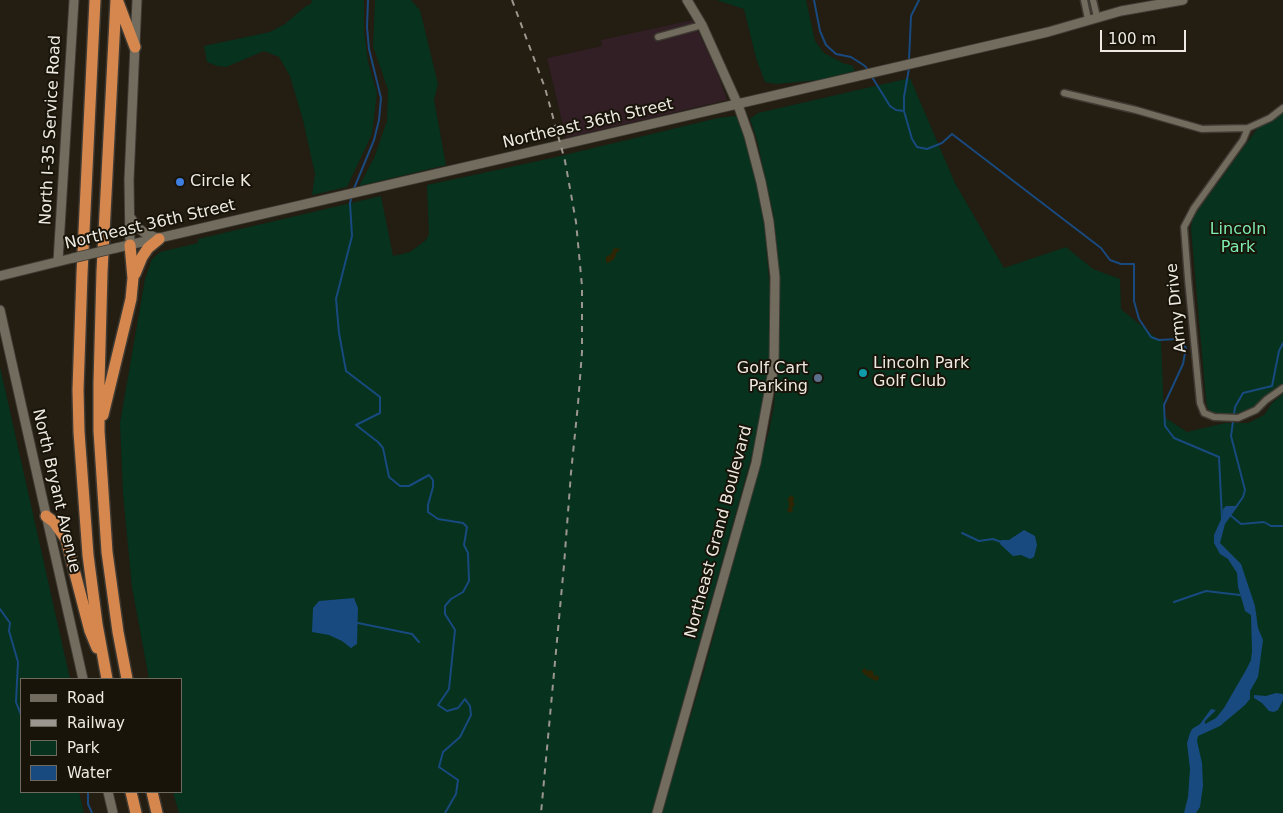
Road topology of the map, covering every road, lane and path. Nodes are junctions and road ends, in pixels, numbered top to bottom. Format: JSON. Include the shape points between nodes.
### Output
{"nodes":[{"id":1,"x":74,"y":0,"type":"edge"},
{"id":2,"x":96,"y":0,"type":"edge"},
{"id":3,"x":116,"y":0,"type":"edge"},
{"id":4,"x":137,"y":0,"type":"edge"},
{"id":5,"x":687,"y":0,"type":"edge"},
{"id":6,"x":1084,"y":0,"type":"edge"},
{"id":7,"x":1093,"y":0,"type":"edge"},
{"id":8,"x":1183,"y":0,"type":"edge"},
{"id":9,"x":1093,"y":18,"type":"junction"},
{"id":10,"x":702,"y":25,"type":"junction"},
{"id":11,"x":658,"y":37,"type":"dead end"},
{"id":12,"x":135,"y":47,"type":"junction"},
{"id":13,"x":1064,"y":93,"type":"dead end"},
{"id":14,"x":738,"y":104,"type":"junction"},
{"id":15,"x":1283,"y":108,"type":"edge"},
{"id":16,"x":1248,"y":128,"type":"junction"},
{"id":17,"x":130,"y":216,"type":"junction"},
{"id":18,"x":159,"y":239,"type":"junction"},
{"id":19,"x":130,"y":245,"type":"junction"},
{"id":20,"x":58,"y":261,"type":"junction"},
{"id":21,"x":0,"y":276,"type":"edge"},
{"id":22,"x":133,"y":278,"type":"junction"},
{"id":23,"x":0,"y":310,"type":"edge"},
{"id":24,"x":1283,"y":388,"type":"edge"},
{"id":25,"x":99,"y":431,"type":"junction"},
{"id":26,"x":46,"y":516,"type":"junction"},
{"id":27,"x":106,"y":674,"type":"edge"},
{"id":28,"x":83,"y":678,"type":"edge"},
{"id":29,"x":127,"y":678,"type":"edge"},
{"id":30,"x":108,"y":793,"type":"edge"},
{"id":31,"x":131,"y":793,"type":"edge"},
{"id":32,"x":152,"y":793,"type":"edge"},
{"id":33,"x":113,"y":813,"type":"edge"},
{"id":34,"x":136,"y":813,"type":"edge"},
{"id":35,"x":157,"y":813,"type":"edge"},
{"id":36,"x":657,"y":813,"type":"edge"}],
"edges":[{"from":1,"to":20,"type":"main road","name":"North I-35 Service Road"},
{"from":2,"to":27,"type":"highway","via":[[78,390],[85,530]]},
{"from":3,"to":12,"type":"highway"},
{"from":3,"to":25,"type":"highway","via":[[102,272]]},
{"from":4,"to":12,"type":"main road"},
{"from":5,"to":10,"type":"main road","name":"Northeast Grand Boulevard"},
{"from":6,"to":9,"type":"street"},
{"from":7,"to":9,"type":"street"},
{"from":8,"to":9,"type":"main road","name":"Northeast 36th Street"},
{"from":9,"to":14,"type":"main road","name":"Northeast 36th Street","via":[[1048,32]]},
{"from":10,"to":11,"type":"street"},
{"from":10,"to":14,"type":"main road","name":"Northeast Grand Boulevard"},
{"from":12,"to":17,"type":"main road"},
{"from":13,"to":16,"type":"street","via":[[1202,129]]},
{"from":14,"to":18,"type":"main road","name":"Northeast 36th Street"},
{"from":14,"to":36,"type":"main road","name":"Northeast Grand Boulevard","via":[[762,182],[769,222],[775,277],[774,365],[756,463]]},
{"from":15,"to":16,"type":"street"},
{"from":16,"to":24,"type":"street","name":"Army Drive","via":[[1184,228],[1200,403],[1204,413],[1214,417],[1238,418],[1256,410]]},
{"from":17,"to":18,"type":"main road","via":[[138,228]]},
{"from":17,"to":19,"type":"main road"},
{"from":18,"to":19,"type":"main road","name":"Northeast 36th Street"},
{"from":18,"to":22,"type":"highway","via":[[142,257]]},
{"from":19,"to":20,"type":"main road","name":"Northeast 36th Street","bridge":true},
{"from":19,"to":22,"type":"highway"},
{"from":20,"to":21,"type":"main road","name":"Northeast 36th Street"},
{"from":22,"to":25,"type":"highway","via":[[127,318]]},
{"from":23,"to":26,"type":"main road","name":"North Bryant Avenue"},
{"from":25,"to":29,"type":"highway","via":[[107,552]]},
{"from":26,"to":27,"type":"highway","via":[[66,539],[90,631]]},
{"from":26,"to":28,"type":"main road","name":"North Bryant Avenue"},
{"from":30,"to":33,"type":"main road"},
{"from":31,"to":34,"type":"highway"},
{"from":32,"to":35,"type":"highway"}]}
